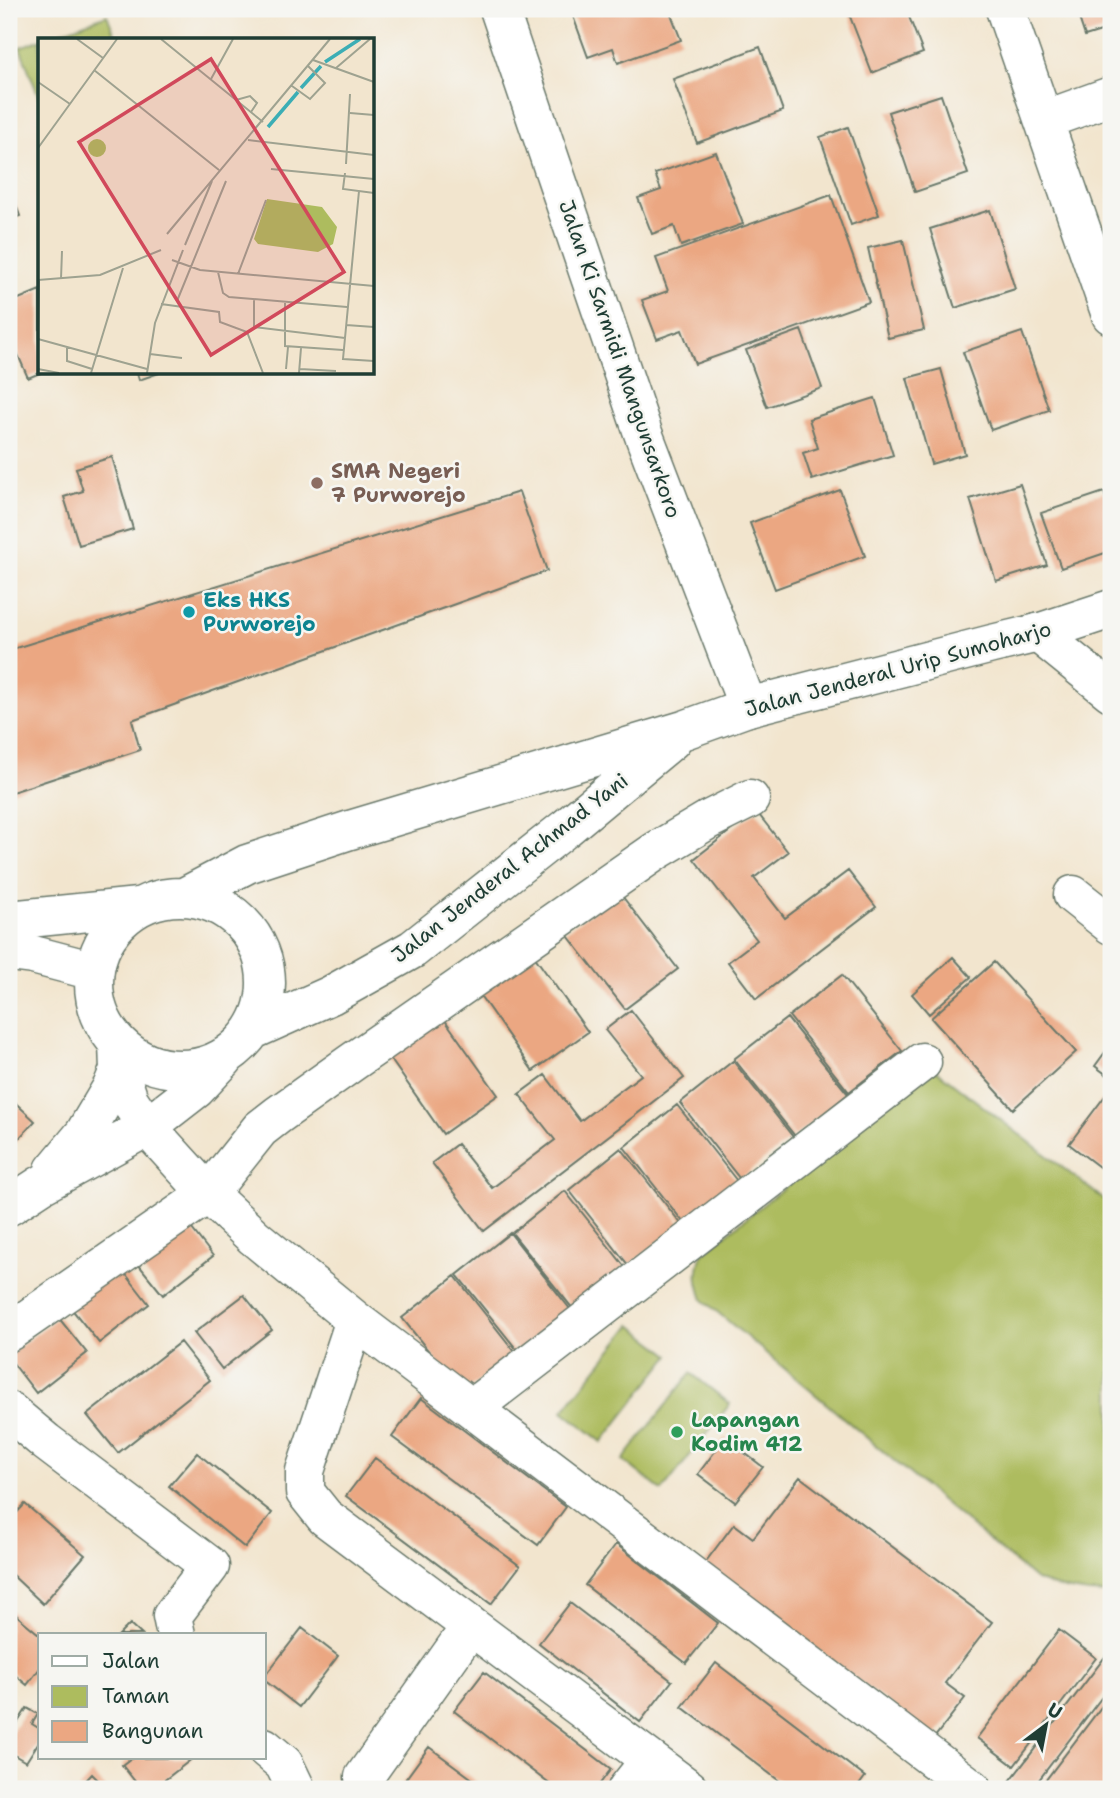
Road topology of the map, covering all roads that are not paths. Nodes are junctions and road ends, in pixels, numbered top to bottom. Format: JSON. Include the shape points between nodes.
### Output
{"nodes":[{"id":1,"x":499,"y":9,"type":"edge"},
{"id":2,"x":1005,"y":9,"type":"edge"},
{"id":3,"x":1111,"y":96,"type":"edge"},
{"id":4,"x":1044,"y":120,"type":"junction"},
{"id":5,"x":1111,"y":315,"type":"edge"},
{"id":6,"x":1111,"y":609,"type":"edge"},
{"id":7,"x":1038,"y":633,"type":"junction"},
{"id":8,"x":1111,"y":692,"type":"edge"},
{"id":9,"x":748,"y":707,"type":"junction"},
{"id":10,"x":684,"y":730,"type":"junction"},
{"id":11,"x":750,"y":799,"type":"dead end"},
{"id":12,"x":1073,"y":895,"type":"dead end"},
{"id":13,"x":186,"y":897,"type":"junction"},
{"id":14,"x":138,"y":907,"type":"junction"},
{"id":15,"x":9,"y":920,"type":"edge"},
{"id":16,"x":1111,"y":925,"type":"edge"},
{"id":17,"x":9,"y":952,"type":"edge"},
{"id":18,"x":94,"y":971,"type":"junction"},
{"id":19,"x":253,"y":1030,"type":"junction"},
{"id":20,"x":118,"y":1056,"type":"junction"},
{"id":21,"x":225,"y":1057,"type":"junction"},
{"id":22,"x":922,"y":1062,"type":"dead end"},
{"id":23,"x":147,"y":1128,"type":"junction"},
{"id":24,"x":41,"y":1185,"type":"junction"},
{"id":25,"x":208,"y":1194,"type":"junction"},
{"id":26,"x":9,"y":1206,"type":"edge"},
{"id":27,"x":355,"y":1320,"type":"junction"},
{"id":28,"x":9,"y":1332,"type":"edge"},
{"id":29,"x":472,"y":1408,"type":"junction"},
{"id":30,"x":9,"y":1411,"type":"edge"},
{"id":31,"x":471,"y":1626,"type":"junction"},
{"id":32,"x":176,"y":1633,"type":"edge"},
{"id":33,"x":266,"y":1748,"type":"edge"},
{"id":34,"x":638,"y":1775,"type":"edge"},
{"id":35,"x":296,"y":1789,"type":"edge"},
{"id":36,"x":366,"y":1789,"type":"edge"},
{"id":37,"x":689,"y":1789,"type":"edge"},
{"id":38,"x":973,"y":1789,"type":"edge"}],
"edges":[{"from":1,"to":9,"type":"main road","name":"Jalan Ki Sarmidi Mangunsarkoro","via":[[643,433]]},
{"from":2,"to":4,"type":"main road"},
{"from":3,"to":4,"type":"main road"},
{"from":4,"to":5,"type":"main road"},
{"from":6,"to":7,"type":"main road","name":"Jalan Jenderal Urip Sumoharjo"},
{"from":7,"to":8,"type":"main road"},
{"from":7,"to":9,"type":"main road","name":"Jalan Jenderal Urip Sumoharjo"},
{"from":9,"to":10,"type":"main road","name":"Jalan Jenderal Urip Sumoharjo"},
{"from":10,"to":13,"type":"main road","name":"Jalan Jenderal Urip Sumoharjo","via":[[247,864]]},
{"from":10,"to":19,"type":"main road","name":"Jalan Jenderal Achmad Yani","via":[[413,949],[331,995]]},
{"from":11,"to":25,"type":"main road","via":[[656,852],[288,1108],[260,1129]]},
{"from":12,"to":16,"type":"main road"},
{"from":13,"to":14,"type":"main road","via":[[161,898]]},
{"from":13,"to":19,"type":"main road","via":[[215,904],[240,920],[258,944],[266,973],[265,1003]]},
{"from":14,"to":15,"type":"main road"},
{"from":14,"to":18,"type":"main road","via":[[117,923],[102,945]]},
{"from":17,"to":18,"type":"main road"},
{"from":18,"to":20,"type":"main road","via":[[94,995]]},
{"from":19,"to":21,"type":"main road"},
{"from":20,"to":21,"type":"main road","via":[[169,1069],[198,1068]]},
{"from":20,"to":23,"type":"main road","via":[[129,1100]]},
{"from":20,"to":24,"type":"main road","via":[[112,1087],[84,1134]]},
{"from":21,"to":23,"type":"main road","via":[[196,1089]]},
{"from":22,"to":29,"type":"main road"},
{"from":23,"to":24,"type":"main road"},
{"from":23,"to":25,"type":"main road"},
{"from":24,"to":26,"type":"main road"},
{"from":25,"to":27,"type":"main road"},
{"from":25,"to":28,"type":"main road"},
{"from":27,"to":29,"type":"main road"},
{"from":27,"to":31,"type":"main road","via":[[304,1471],[305,1492],[325,1517]]},
{"from":29,"to":38,"type":"main road"},
{"from":30,"to":32,"type":"main road","via":[[210,1566],[172,1616]]},
{"from":31,"to":34,"type":"main road"},
{"from":31,"to":36,"type":"main road","via":[[364,1777]]},
{"from":33,"to":35,"type":"main road","via":[[284,1765]]},
{"from":34,"to":37,"type":"main road"}]}
